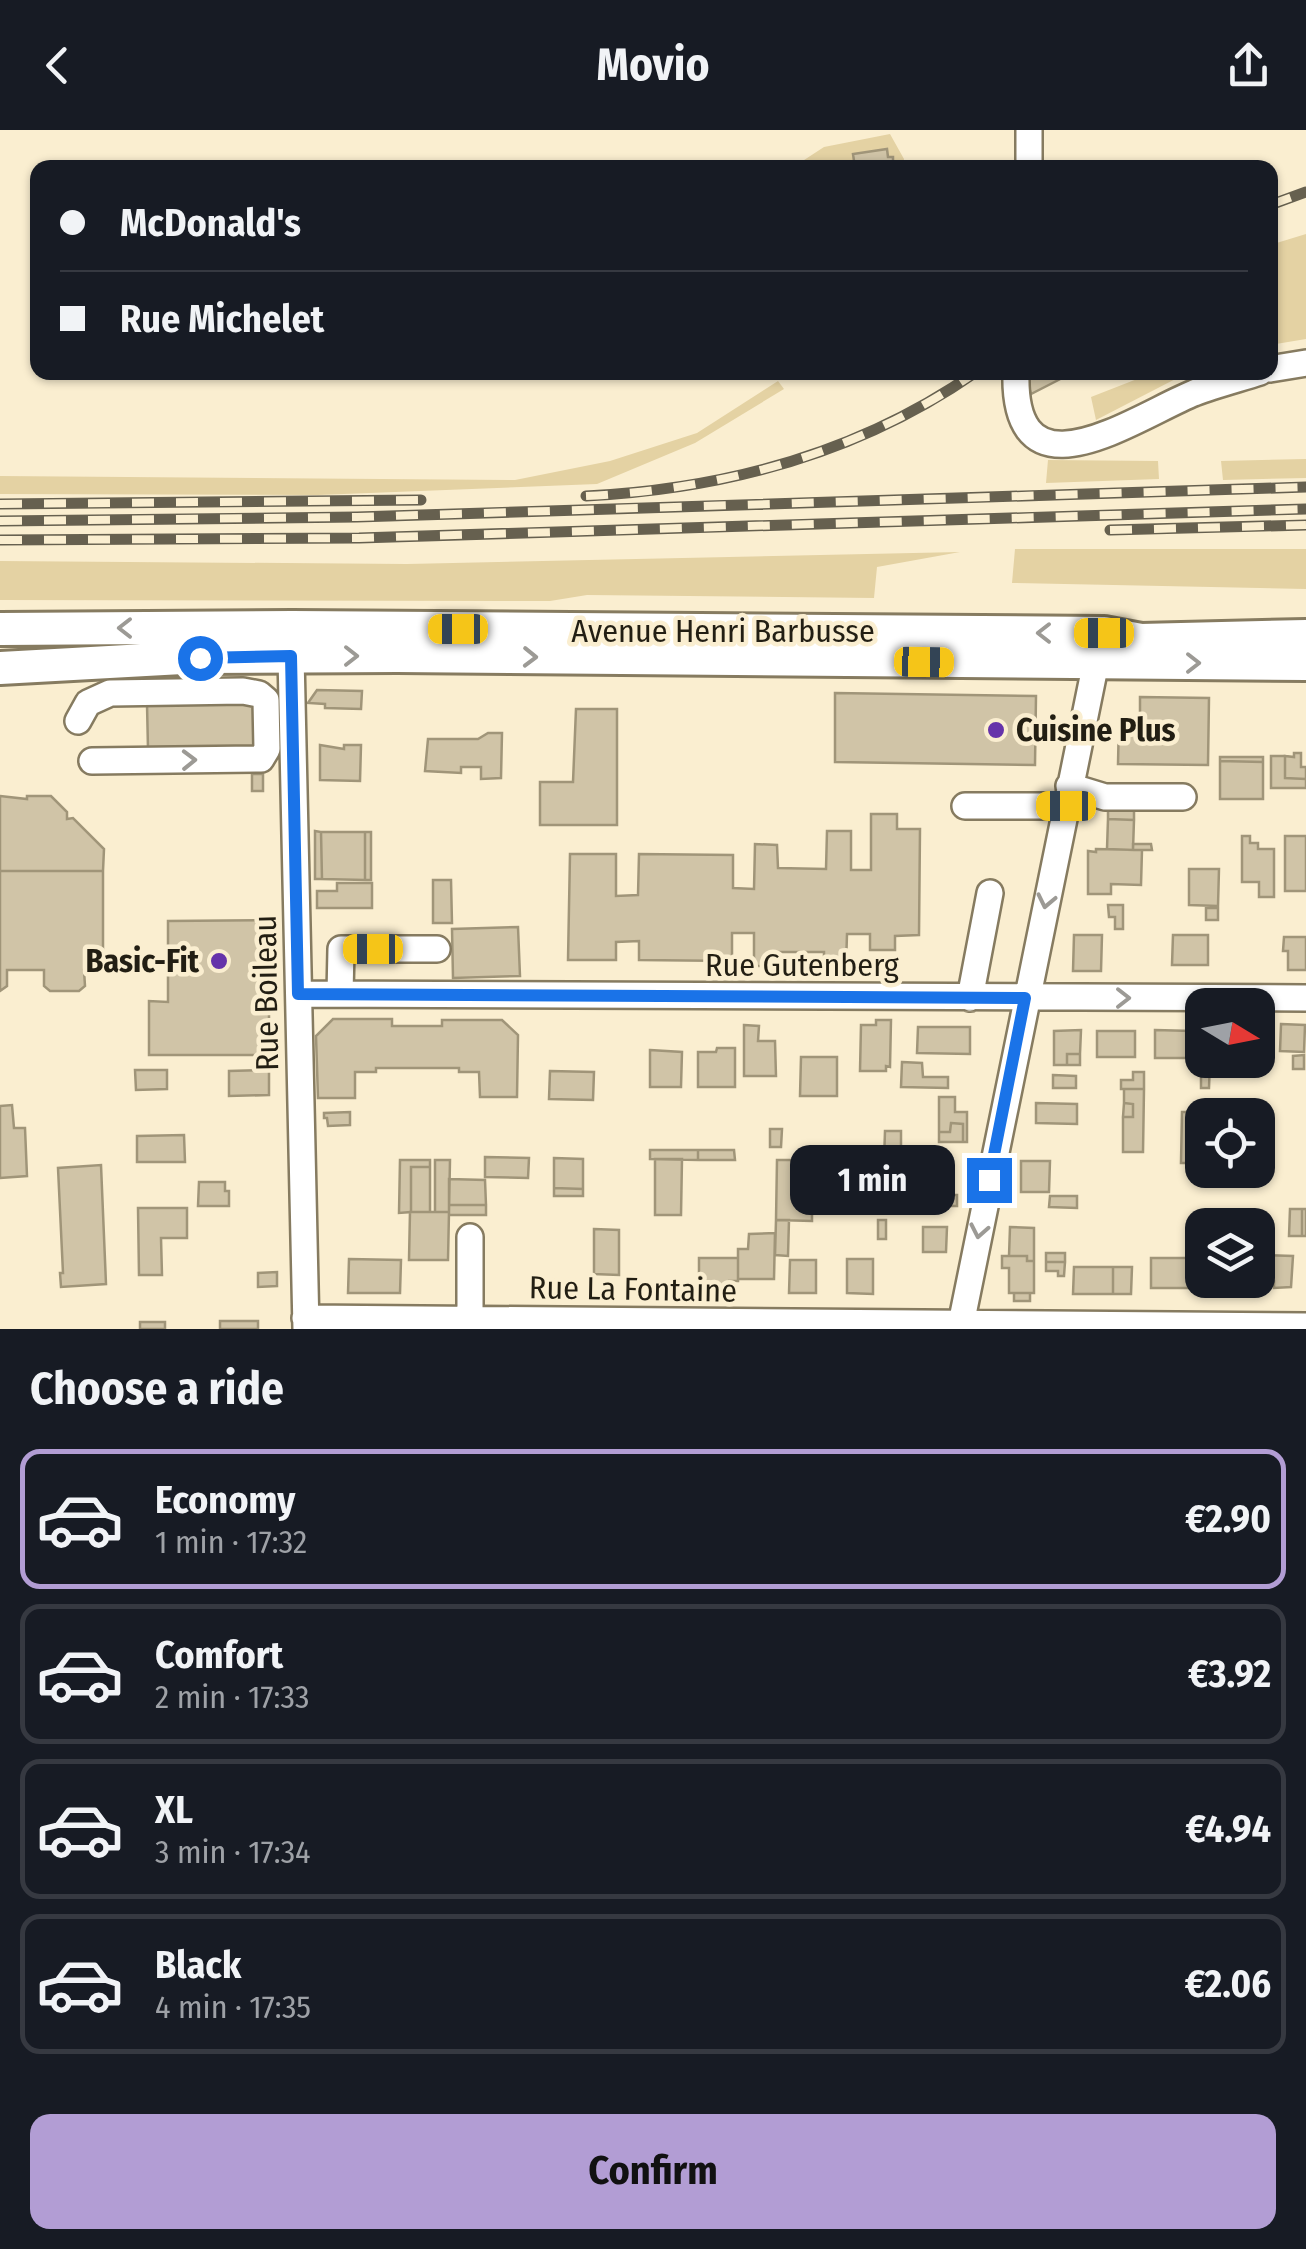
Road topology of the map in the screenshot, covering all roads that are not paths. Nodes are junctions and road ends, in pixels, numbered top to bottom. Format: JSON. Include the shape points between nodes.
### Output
{"nodes":[{"id":1,"x":1029,"y":130,"type":"edge"},
{"id":2,"x":1029,"y":160,"type":"edge"},
{"id":3,"x":1306,"y":364,"type":"edge"},
{"id":4,"x":1278,"y":369,"type":"edge"},
{"id":5,"x":1017,"y":380,"type":"edge"},
{"id":6,"x":1235,"y":380,"type":"edge"},
{"id":7,"x":0,"y":628,"type":"edge"},
{"id":8,"x":1306,"y":636,"type":"edge"},
{"id":9,"x":1141,"y":640,"type":"junction"},
{"id":10,"x":388,"y":642,"type":"junction"},
{"id":11,"x":291,"y":656,"type":"junction"},
{"id":12,"x":1096,"y":662,"type":"junction"},
{"id":13,"x":1306,"y":664,"type":"edge"},
{"id":14,"x":0,"y":668,"type":"edge"},
{"id":15,"x":78,"y":721,"type":"dead end"},
{"id":16,"x":92,"y":761,"type":"dead end"},
{"id":17,"x":1068,"y":796,"type":"junction"},
{"id":18,"x":1183,"y":796,"type":"dead end"},
{"id":19,"x":965,"y":806,"type":"dead end"},
{"id":20,"x":990,"y":893,"type":"dead end"},
{"id":21,"x":437,"y":950,"type":"dead end"},
{"id":22,"x":298,"y":994,"type":"junction"},
{"id":23,"x":340,"y":994,"type":"junction"},
{"id":24,"x":970,"y":998,"type":"junction"},
{"id":25,"x":1025,"y":998,"type":"junction"},
{"id":26,"x":1306,"y":998,"type":"edge"},
{"id":27,"x":470,"y":1236,"type":"dead end"},
{"id":28,"x":470,"y":1320,"type":"junction"},
{"id":29,"x":305,"y":1323,"type":"edge"},
{"id":30,"x":1306,"y":1326,"type":"edge"},
{"id":31,"x":960,"y":1327,"type":"edge"}],
"edges":[{"from":1,"to":2,"type":"street"},
{"from":3,"to":4,"type":"street"},
{"from":5,"to":6,"type":"street","via":[[1021,415],[1034,436],[1065,446]]},
{"from":10,"to":7,"type":"main road","one_way":true},
{"from":8,"to":9,"type":"main road","name":"Avenue Henri Barbusse"},
{"from":9,"to":10,"type":"main road","name":"Avenue Henri Barbusse","one_way":true,"via":[[1104,633]]},
{"from":9,"to":12,"type":"main road","via":[[1104,652]]},
{"from":11,"to":10,"type":"main road","one_way":true},
{"from":10,"to":12,"type":"main road","name":"Avenue Henri Barbusse","one_way":true},
{"from":11,"to":14,"type":"main road"},
{"from":11,"to":22,"type":"street","name":"Rue Boileau"},
{"from":12,"to":13,"type":"main road","name":"Avenue Henri Barbusse","one_way":true},
{"from":12,"to":17,"type":"street"},
{"from":16,"to":15,"type":"street","one_way":true,"via":[[261,759],[267,750],[266,700],[242,691],[110,693],[88,703]]},
{"from":17,"to":18,"type":"street"},
{"from":17,"to":19,"type":"street"},
{"from":17,"to":25,"type":"street","one_way":true},
{"from":20,"to":24,"type":"street"},
{"from":21,"to":23,"type":"street","via":[[341,949]]},
{"from":22,"to":23,"type":"street","name":"Rue Gutenberg"},
{"from":22,"to":29,"type":"street","name":"Rue Boileau"},
{"from":23,"to":24,"type":"street","name":"Rue Gutenberg"},
{"from":24,"to":25,"type":"street","name":"Rue Gutenberg"},
{"from":25,"to":26,"type":"street","name":"Rue Gutenberg","one_way":true},
{"from":25,"to":31,"type":"street","one_way":true},
{"from":27,"to":28,"type":"street"},
{"from":28,"to":29,"type":"street","name":"Rue La Fontaine"},
{"from":28,"to":31,"type":"street","name":"Rue La Fontaine"},
{"from":30,"to":31,"type":"street","name":"Rue La Fontaine"}]}
